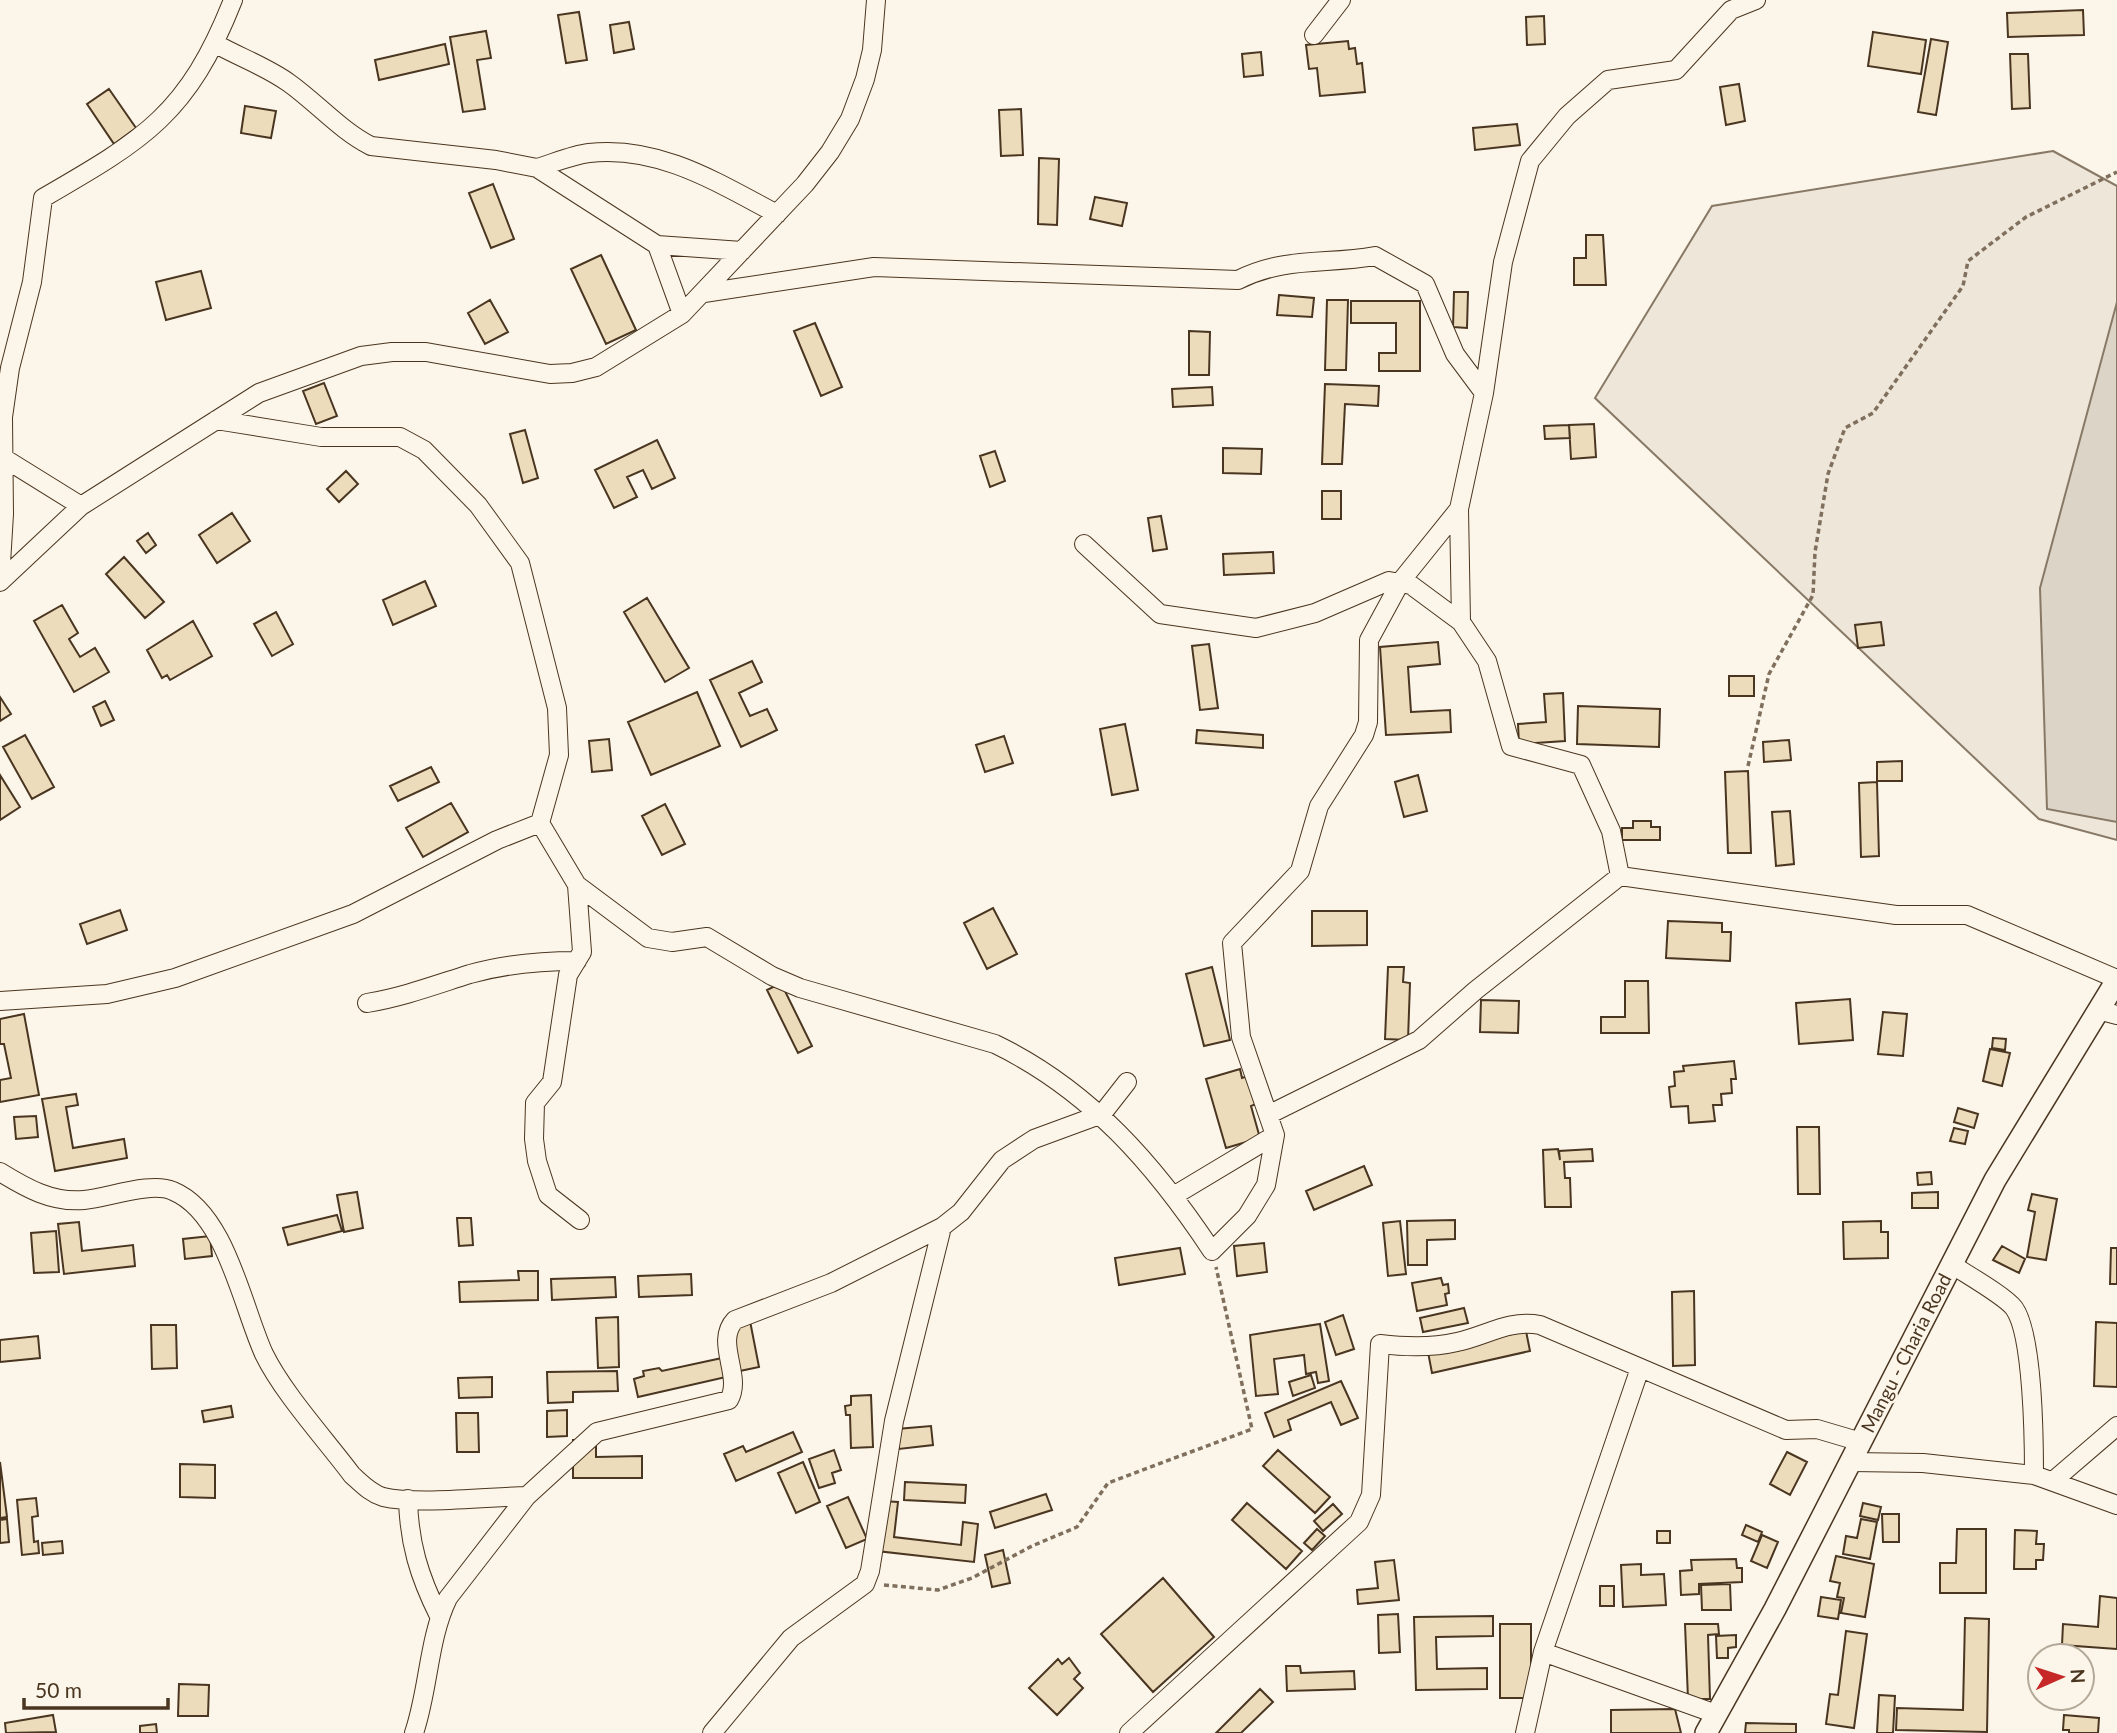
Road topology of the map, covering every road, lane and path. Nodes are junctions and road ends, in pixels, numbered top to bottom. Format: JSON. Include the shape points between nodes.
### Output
{"nodes":[{"id":1,"x":233,"y":0,"type":"edge"},
{"id":2,"x":876,"y":0,"type":"edge"},
{"id":3,"x":1341,"y":0,"type":"edge"},
{"id":4,"x":1756,"y":0,"type":"edge"},
{"id":5,"x":1314,"y":35,"type":"dead end"},
{"id":6,"x":216,"y":44,"type":"junction"},
{"id":7,"x":537,"y":168,"type":"junction"},
{"id":8,"x":2117,"y":172,"type":"edge"},
{"id":9,"x":777,"y":214,"type":"junction"},
{"id":10,"x":657,"y":245,"type":"junction"},
{"id":11,"x":742,"y":251,"type":"junction"},
{"id":12,"x":705,"y":293,"type":"junction"},
{"id":13,"x":682,"y":314,"type":"junction"},
{"id":14,"x":1484,"y":393,"type":"junction"},
{"id":15,"x":216,"y":420,"type":"junction"},
{"id":16,"x":2,"y":457,"type":"junction"},
{"id":17,"x":81,"y":506,"type":"junction"},
{"id":18,"x":1459,"y":509,"type":"junction"},
{"id":19,"x":1084,"y":544,"type":"dead end"},
{"id":20,"x":0,"y":581,"type":"edge"},
{"id":21,"x":1401,"y":581,"type":"junction"},
{"id":22,"x":1461,"y":622,"type":"junction"},
{"id":23,"x":1748,"y":766,"type":"dead end"},
{"id":24,"x":540,"y":822,"type":"junction"},
{"id":25,"x":1620,"y":876,"type":"junction"},
{"id":26,"x":577,"y":885,"type":"junction"},
{"id":27,"x":577,"y":961,"type":"junction"},
{"id":28,"x":2117,"y":980,"type":"edge"},
{"id":29,"x":0,"y":1001,"type":"edge"},
{"id":30,"x":367,"y":1003,"type":"dead end"},
{"id":31,"x":2108,"y":1013,"type":"edge"},
{"id":32,"x":1127,"y":1082,"type":"dead end"},
{"id":33,"x":1102,"y":1114,"type":"junction"},
{"id":34,"x":1268,"y":1115,"type":"junction"},
{"id":35,"x":1275,"y":1135,"type":"junction"},
{"id":36,"x":3,"y":1180,"type":"edge"},
{"id":37,"x":1175,"y":1195,"type":"junction"},
{"id":38,"x":580,"y":1220,"type":"dead end"},
{"id":39,"x":942,"y":1227,"type":"junction"},
{"id":40,"x":1212,"y":1251,"type":"junction"},
{"id":41,"x":1951,"y":1264,"type":"junction"},
{"id":42,"x":1640,"y":1368,"type":"junction"},
{"id":43,"x":2117,"y":1426,"type":"edge"},
{"id":44,"x":1861,"y":1442,"type":"junction"},
{"id":45,"x":1851,"y":1462,"type":"junction"},
{"id":46,"x":2034,"y":1475,"type":"junction"},
{"id":47,"x":2053,"y":1481,"type":"junction"},
{"id":48,"x":527,"y":1496,"type":"junction"},
{"id":49,"x":408,"y":1499,"type":"junction"},
{"id":50,"x":2117,"y":1505,"type":"edge"},
{"id":51,"x":865,"y":1584,"type":"junction"},
{"id":52,"x":439,"y":1616,"type":"junction"},
{"id":53,"x":1543,"y":1652,"type":"junction"},
{"id":54,"x":1711,"y":1724,"type":"edge"},
{"id":55,"x":414,"y":1733,"type":"edge"},
{"id":56,"x":712,"y":1733,"type":"edge"},
{"id":57,"x":1129,"y":1733,"type":"edge"},
{"id":58,"x":1525,"y":1733,"type":"edge"}],
"edges":[{"from":1,"to":6,"type":"street"},
{"from":2,"to":9,"type":"street","via":[[872,50],[850,119],[830,152]]},
{"from":3,"to":5,"type":"street"},
{"from":4,"to":14,"type":"street","via":[[1731,10],[1676,70],[1608,80],[1567,116],[1530,161],[1503,262]]},
{"from":6,"to":7,"type":"street","via":[[285,80],[353,137],[371,146]]},
{"from":6,"to":16,"type":"street","via":[[189,88],[160,122],[126,149],[43,198],[32,282],[10,368]]},
{"from":7,"to":9,"type":"street","via":[[596,152],[665,160]]},
{"from":7,"to":10,"type":"street"},
{"from":8,"to":23,"type":"path","via":[[2026,217],[1968,261],[1964,286],[1873,413],[1845,428],[1828,474],[1813,595],[1769,674]]},
{"from":9,"to":11,"type":"street"},
{"from":10,"to":11,"type":"street"},
{"from":10,"to":13,"type":"street"},
{"from":11,"to":12,"type":"street"},
{"from":12,"to":13,"type":"street"},
{"from":12,"to":14,"type":"street","via":[[874,267],[1238,280],[1258,270],[1305,260],[1342,262],[1375,256],[1425,284],[1455,354]]},
{"from":13,"to":15,"type":"street","via":[[596,367],[572,373],[550,374],[426,352],[371,354],[259,393]]},
{"from":14,"to":18,"type":"street"},
{"from":15,"to":17,"type":"street"},
{"from":15,"to":24,"type":"street","via":[[321,437],[400,437],[424,450],[478,505],[520,563],[557,708],[559,755]]},
{"from":16,"to":17,"type":"street"},
{"from":16,"to":20,"type":"street"},
{"from":17,"to":20,"type":"street"},
{"from":18,"to":21,"type":"street"},
{"from":18,"to":22,"type":"street"},
{"from":19,"to":21,"type":"street","via":[[1160,614],[1256,628],[1315,613],[1389,581]]},
{"from":21,"to":22,"type":"street"},
{"from":21,"to":34,"type":"street","via":[[1369,640],[1364,735],[1319,806],[1300,871],[1232,943],[1241,1037]]},
{"from":22,"to":25,"type":"street","via":[[1487,662],[1511,746],[1581,765],[1611,831]]},
{"from":24,"to":26,"type":"street"},
{"from":24,"to":29,"type":"street","via":[[353,914],[188,973],[107,994]]},
{"from":25,"to":28,"type":"street","via":[[1896,915],[1968,915]]},
{"from":25,"to":34,"type":"street","via":[[1419,1040]]},
{"from":26,"to":27,"type":"street","via":[[582,941]]},
{"from":26,"to":33,"type":"street","via":[[648,938],[672,943],[707,937],[800,988],[995,1044],[1074,1091]]},
{"from":27,"to":30,"type":"street","via":[[538,961]]},
{"from":27,"to":38,"type":"street","via":[[568,975],[552,1082],[535,1103],[534,1139],[548,1195]]},
{"from":28,"to":31,"type":"street","name":"Mangu - Charia Road"},
{"from":31,"to":41,"type":"street","name":"Mangu - Charia Road","via":[[1995,1180]]},
{"from":32,"to":33,"type":"street"},
{"from":33,"to":37,"type":"street"},
{"from":33,"to":39,"type":"street","via":[[1034,1139],[1002,1160],[961,1212]]},
{"from":34,"to":35,"type":"street"},
{"from":35,"to":37,"type":"street"},
{"from":35,"to":40,"type":"street","via":[[1266,1185],[1247,1216]]},
{"from":36,"to":49,"type":"street","via":[[54,1198],[82,1200],[158,1188],[171,1189],[188,1199],[203,1214],[223,1249],[277,1375],[352,1475],[382,1497]]},
{"from":37,"to":40,"type":"street"},
{"from":39,"to":48,"type":"street","via":[[831,1283],[735,1320],[727,1336],[733,1389],[729,1400],[597,1432]]},
{"from":39,"to":51,"type":"street","via":[[894,1421]]},
{"from":40,"to":51,"type":"path","via":[[1252,1429],[1108,1483],[1077,1527],[972,1578],[938,1590]]},
{"from":41,"to":44,"type":"street","name":"Mangu - Charia Road"},
{"from":41,"to":46,"type":"street","via":[[2014,1308],[2035,1415]]},
{"from":42,"to":44,"type":"street","via":[[1786,1430],[1816,1429]]},
{"from":42,"to":53,"type":"street"},
{"from":42,"to":57,"type":"street","via":[[1525,1322],[1456,1343],[1380,1344],[1371,1495],[1359,1522]]},
{"from":43,"to":47,"type":"street"},
{"from":44,"to":45,"type":"street","name":"Mangu - Charia Road"},
{"from":45,"to":46,"type":"street","via":[[1923,1463]]},
{"from":45,"to":54,"type":"street","name":"Mangu - Charia Road"},
{"from":46,"to":47,"type":"street"},
{"from":47,"to":50,"type":"street"},
{"from":48,"to":49,"type":"street"},
{"from":48,"to":52,"type":"street"},
{"from":49,"to":52,"type":"street","via":[[412,1552]]},
{"from":51,"to":56,"type":"street","via":[[790,1639]]},
{"from":52,"to":55,"type":"street"},
{"from":53,"to":54,"type":"street"},
{"from":53,"to":58,"type":"street"}]}
